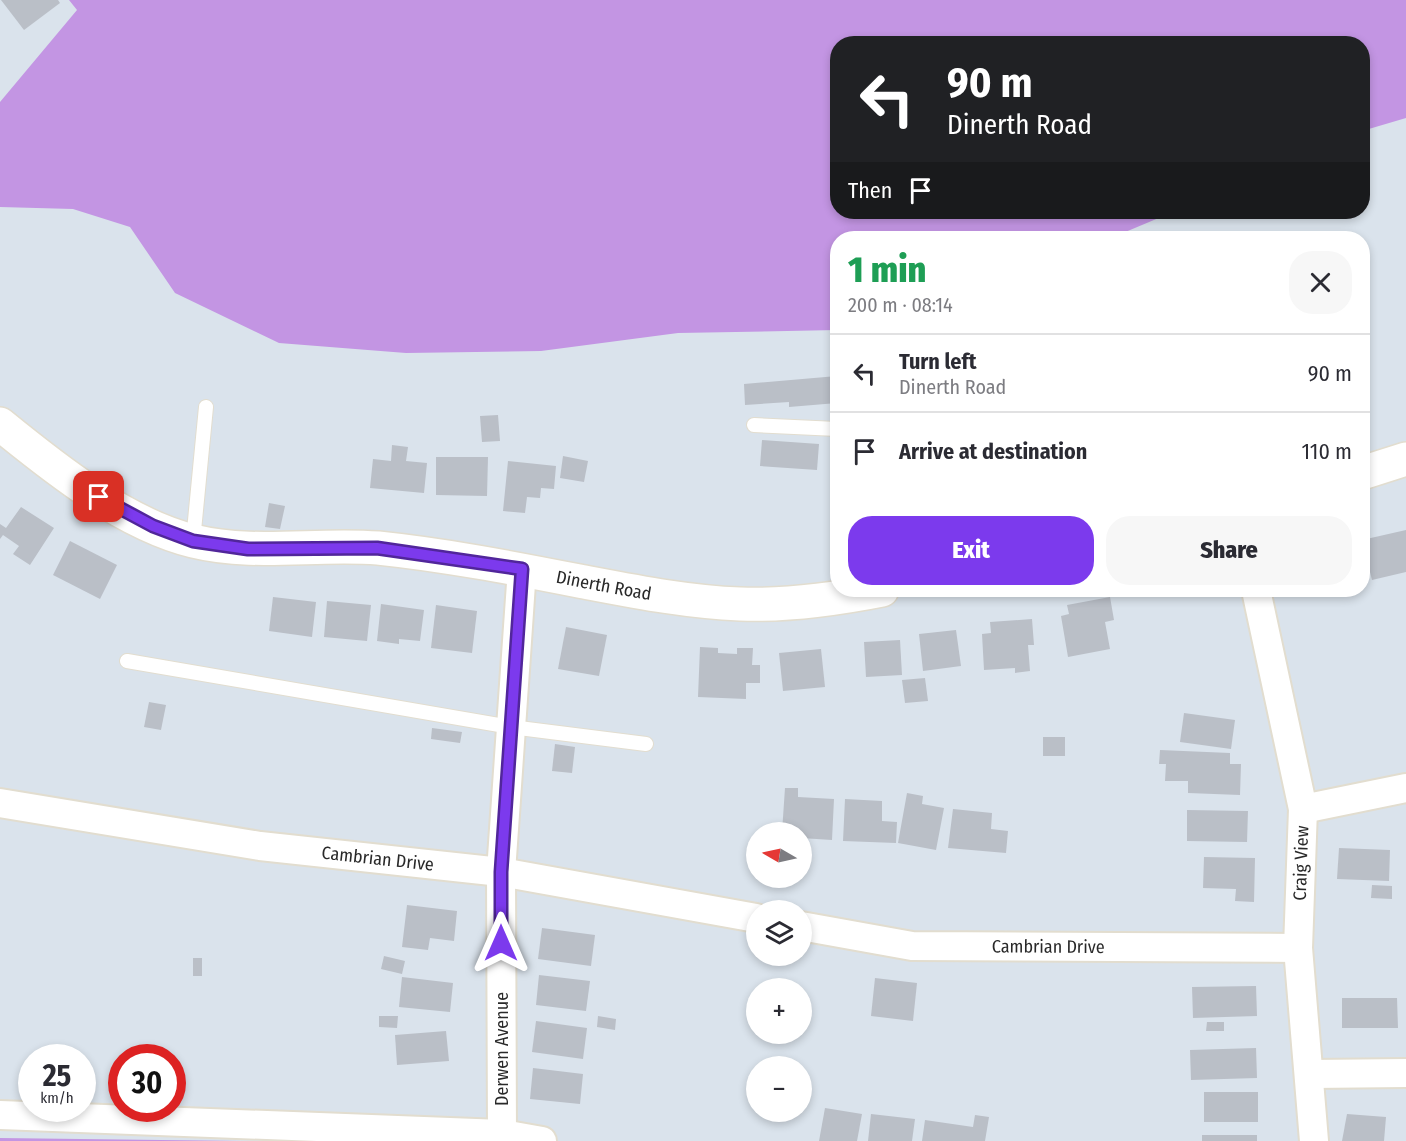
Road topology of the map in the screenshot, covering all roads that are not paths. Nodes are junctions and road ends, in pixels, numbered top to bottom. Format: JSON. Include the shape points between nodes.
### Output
{"nodes":[{"id":1,"x":206,"y":407,"type":"dead end"},
{"id":2,"x":0,"y":424,"type":"edge"},
{"id":3,"x":754,"y":425,"type":"dead end"},
{"id":4,"x":830,"y":429,"type":"edge"},
{"id":5,"x":1406,"y":459,"type":"edge"},
{"id":6,"x":1370,"y":470,"type":"edge"},
{"id":7,"x":193,"y":541,"type":"junction"},
{"id":8,"x":522,"y":569,"type":"junction"},
{"id":9,"x":845,"y":597,"type":"edge"},
{"id":10,"x":1258,"y":597,"type":"edge"},
{"id":11,"x":127,"y":661,"type":"dead end"},
{"id":12,"x":511,"y":727,"type":"junction"},
{"id":13,"x":646,"y":744,"type":"dead end"},
{"id":14,"x":1406,"y":788,"type":"edge"},
{"id":15,"x":0,"y":803,"type":"edge"},
{"id":16,"x":1303,"y":809,"type":"junction"},
{"id":17,"x":501,"y":872,"type":"junction"},
{"id":18,"x":746,"y":916,"type":"edge"},
{"id":19,"x":812,"y":928,"type":"edge"},
{"id":20,"x":1299,"y":948,"type":"junction"},
{"id":21,"x":1406,"y":1073,"type":"edge"},
{"id":22,"x":1311,"y":1074,"type":"junction"},
{"id":23,"x":0,"y":1115,"type":"edge"},
{"id":24,"x":502,"y":1137,"type":"edge"},
{"id":25,"x":542,"y":1141,"type":"edge"},
{"id":26,"x":1314,"y":1141,"type":"edge"}],
"edges":[{"from":1,"to":7,"type":"lane"},
{"from":2,"to":7,"type":"street","name":"Dinerth Road","via":[[99,497],[153,526]]},
{"from":3,"to":4,"type":"lane"},
{"from":5,"to":6,"type":"street"},
{"from":7,"to":8,"type":"street","name":"Dinerth Road","via":[[248,549],[377,548]]},
{"from":8,"to":9,"type":"street","name":"Dinerth Road","via":[[649,594],[740,604]]},
{"from":8,"to":12,"type":"street","name":"Derwen Avenue"},
{"from":10,"to":16,"type":"street","name":"Craig View"},
{"from":11,"to":12,"type":"lane"},
{"from":12,"to":13,"type":"lane"},
{"from":12,"to":17,"type":"street","name":"Derwen Avenue"},
{"from":14,"to":16,"type":"street"},
{"from":15,"to":17,"type":"street","name":"Cambrian Drive","via":[[261,846]]},
{"from":16,"to":20,"type":"street","name":"Craig View"},
{"from":17,"to":18,"type":"street","name":"Cambrian Drive"},
{"from":17,"to":24,"type":"street","name":"Derwen Avenue"},
{"from":19,"to":20,"type":"street","name":"Cambrian Drive","via":[[912,946]]},
{"from":20,"to":22,"type":"street","name":"Craig View"},
{"from":21,"to":22,"type":"street"},
{"from":22,"to":26,"type":"street","name":"Craig View"},
{"from":23,"to":24,"type":"street"},
{"from":24,"to":25,"type":"street"}]}
